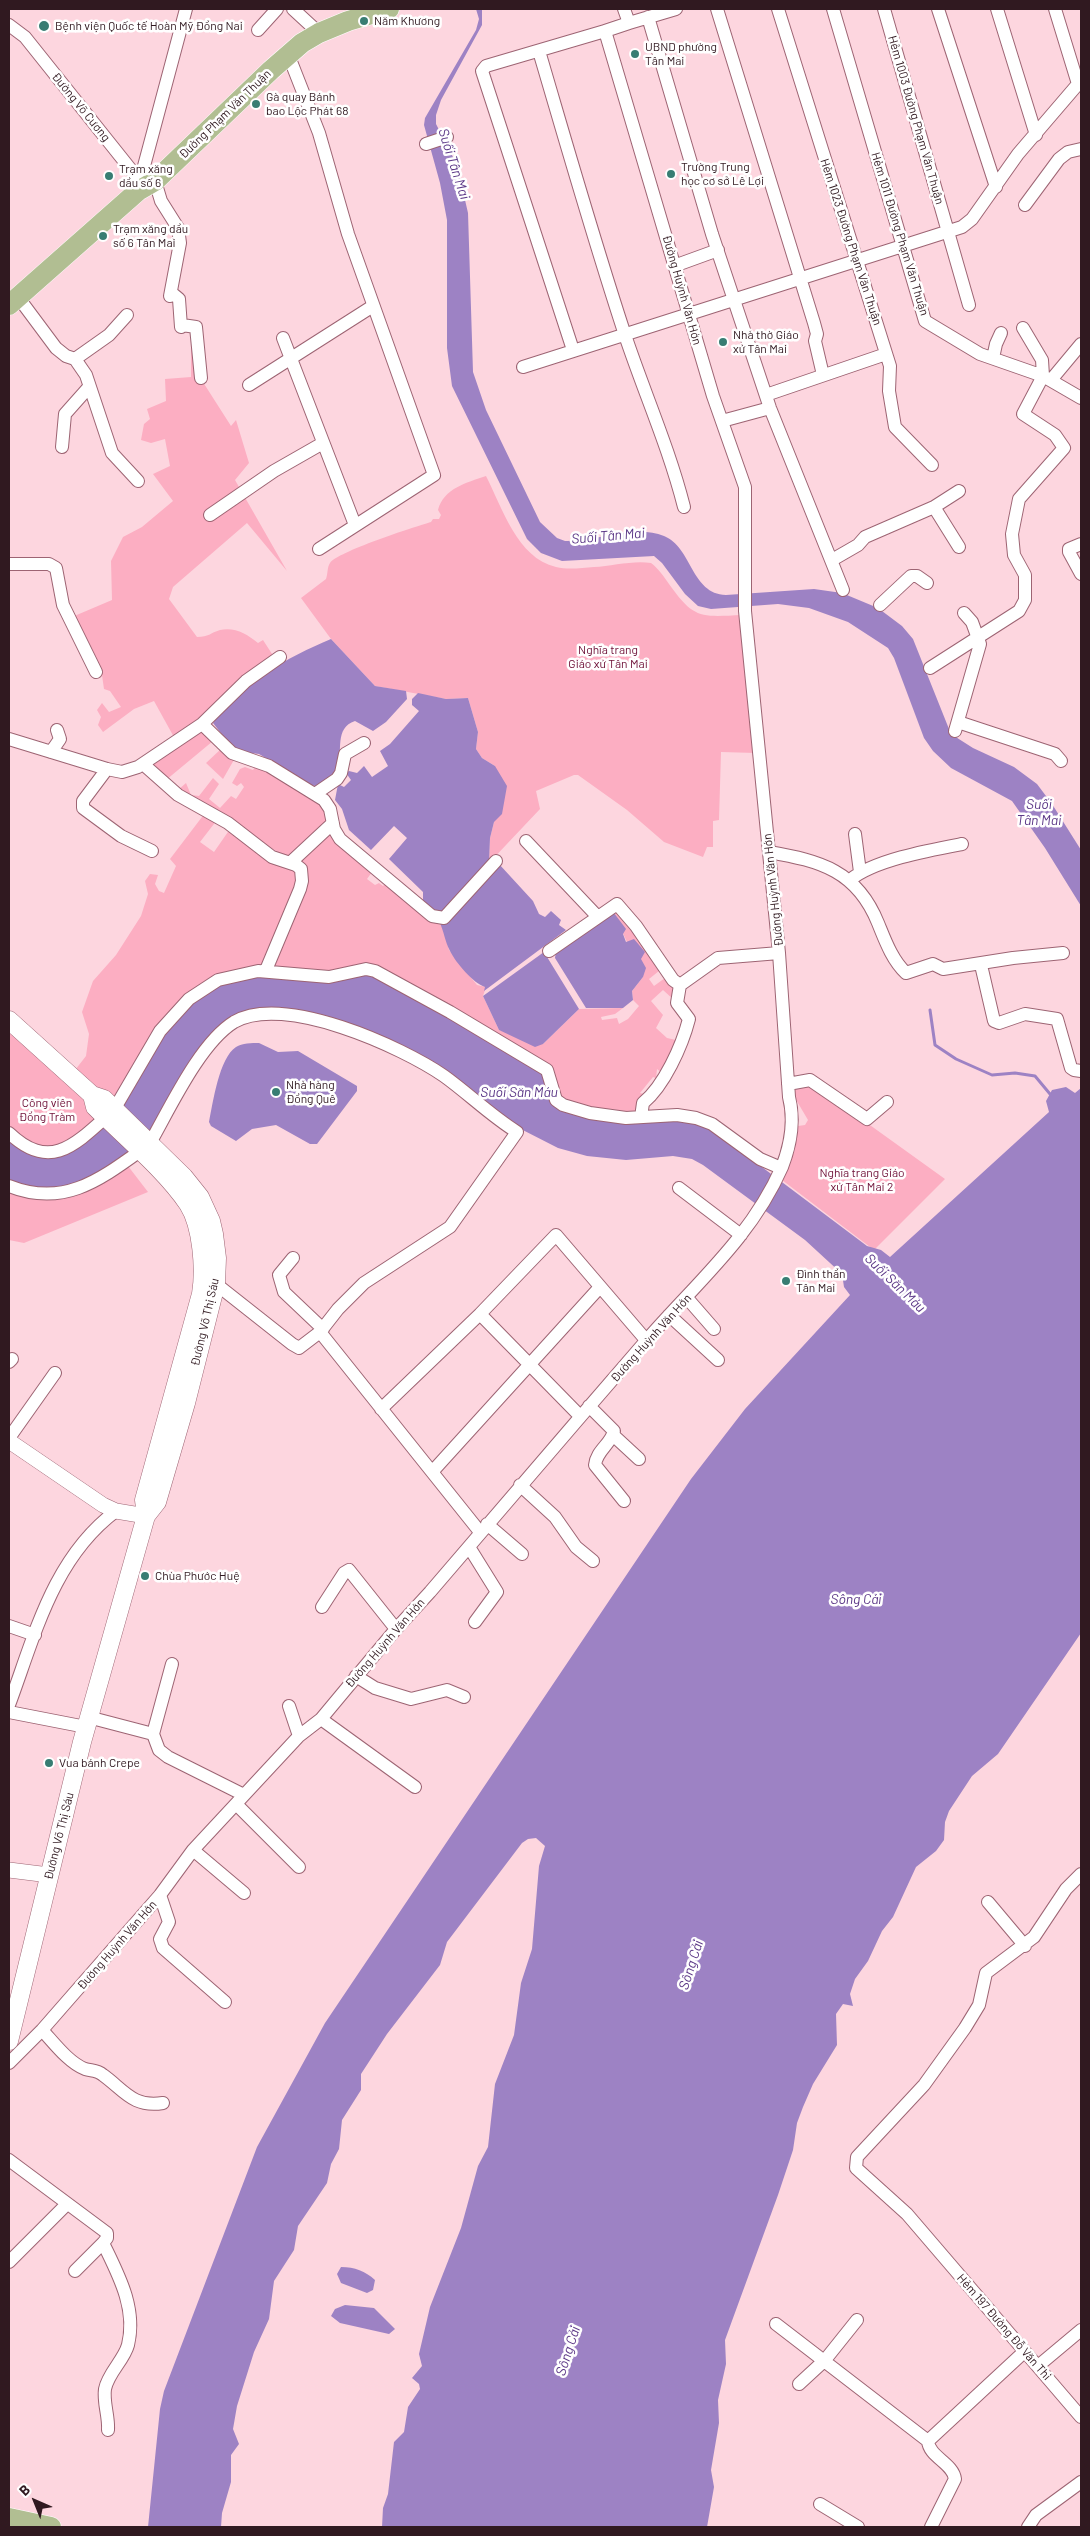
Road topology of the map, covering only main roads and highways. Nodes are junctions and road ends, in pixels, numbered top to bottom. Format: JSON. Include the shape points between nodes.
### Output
{"nodes":[{"id":1,"x":389,"y":9,"type":"edge"},
{"id":2,"x":14,"y":301,"type":"edge"},
{"id":3,"x":9,"y":1020,"type":"edge"},
{"id":4,"x":145,"y":1147,"type":"junction"},
{"id":5,"x":146,"y":1516,"type":"junction"},
{"id":6,"x":9,"y":2041,"type":"edge"},
{"id":7,"x":9,"y":2518,"type":"edge"},
{"id":8,"x":51,"y":2527,"type":"edge"}],
"edges":[{"from":1,"to":2,"type":"main road","name":"Đường Phạm Văn Thuận","via":[[319,33],[288,54]]},
{"from":3,"to":4,"type":"main road","via":[[92,1095],[95,1107],[110,1113]]},
{"from":4,"to":5,"type":"main road","name":"Đường Võ Thị Sáu","via":[[189,1206],[198,1232],[203,1268],[201,1294],[144,1500]]},
{"from":4,"to":5,"type":"main road","name":"Đường Võ Thị Sáu","via":[[184,1176],[200,1197],[215,1242],[216,1284],[157,1502]]},
{"from":5,"to":6,"type":"main road","name":"Đường Võ Thị Sáu","via":[[87,1722]]},
{"from":7,"to":8,"type":"main road"}]}
